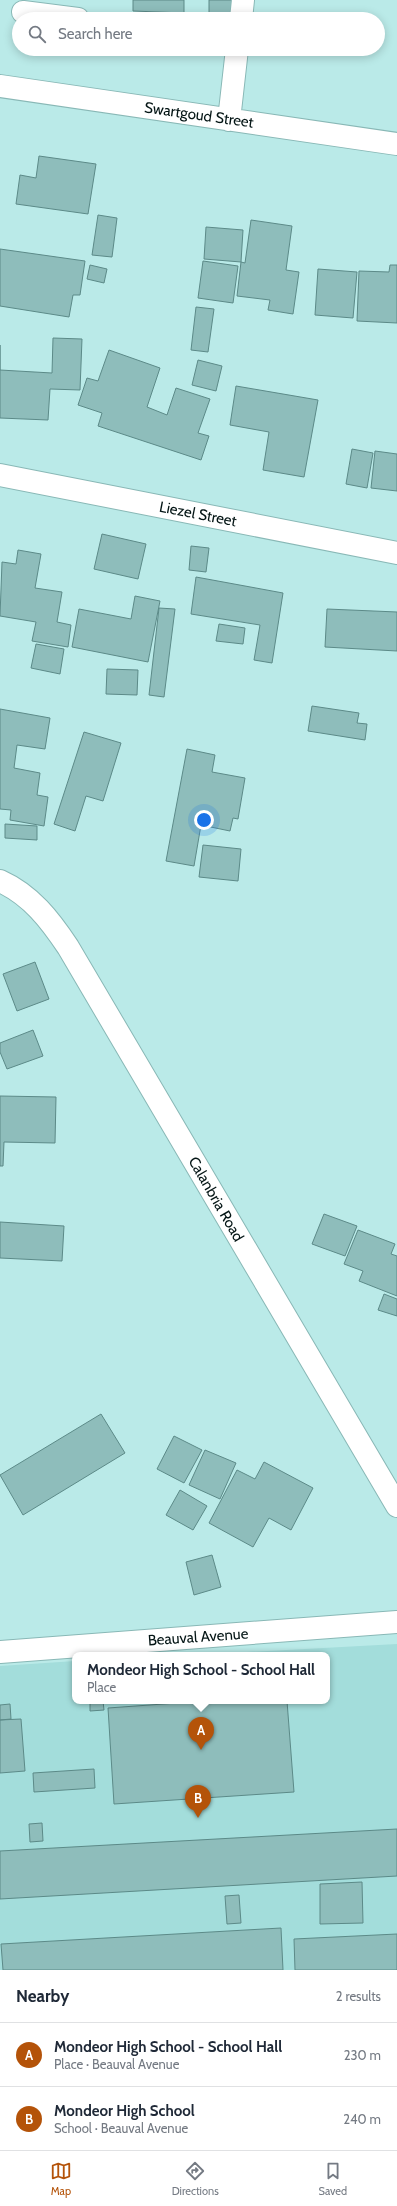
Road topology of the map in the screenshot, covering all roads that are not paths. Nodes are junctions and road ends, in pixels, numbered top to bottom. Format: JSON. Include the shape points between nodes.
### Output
{"nodes":[{"id":1,"x":243,"y":0,"type":"edge"},
{"id":2,"x":242,"y":12,"type":"edge"},
{"id":3,"x":237,"y":56,"type":"edge"},
{"id":4,"x":0,"y":86,"type":"edge"},
{"id":5,"x":229,"y":120,"type":"junction"},
{"id":6,"x":397,"y":144,"type":"edge"},
{"id":7,"x":0,"y":475,"type":"edge"},
{"id":8,"x":397,"y":553,"type":"edge"},
{"id":9,"x":0,"y":881,"type":"edge"},
{"id":10,"x":397,"y":1506,"type":"edge"},
{"id":11,"x":397,"y":1622,"type":"edge"},
{"id":12,"x":0,"y":1652,"type":"edge"}],
"edges":[{"from":1,"to":2,"type":"street"},
{"from":3,"to":5,"type":"street"},
{"from":4,"to":5,"type":"street","name":"Swartgoud Street"},
{"from":5,"to":6,"type":"street","name":"Swartgoud Street"},
{"from":7,"to":8,"type":"street","name":"Liezel Street"},
{"from":9,"to":10,"type":"street","name":"Calanbria Road","via":[[27,897],[49,921],[80,966]]},
{"from":11,"to":12,"type":"street","name":"Beauval Avenue"}]}
